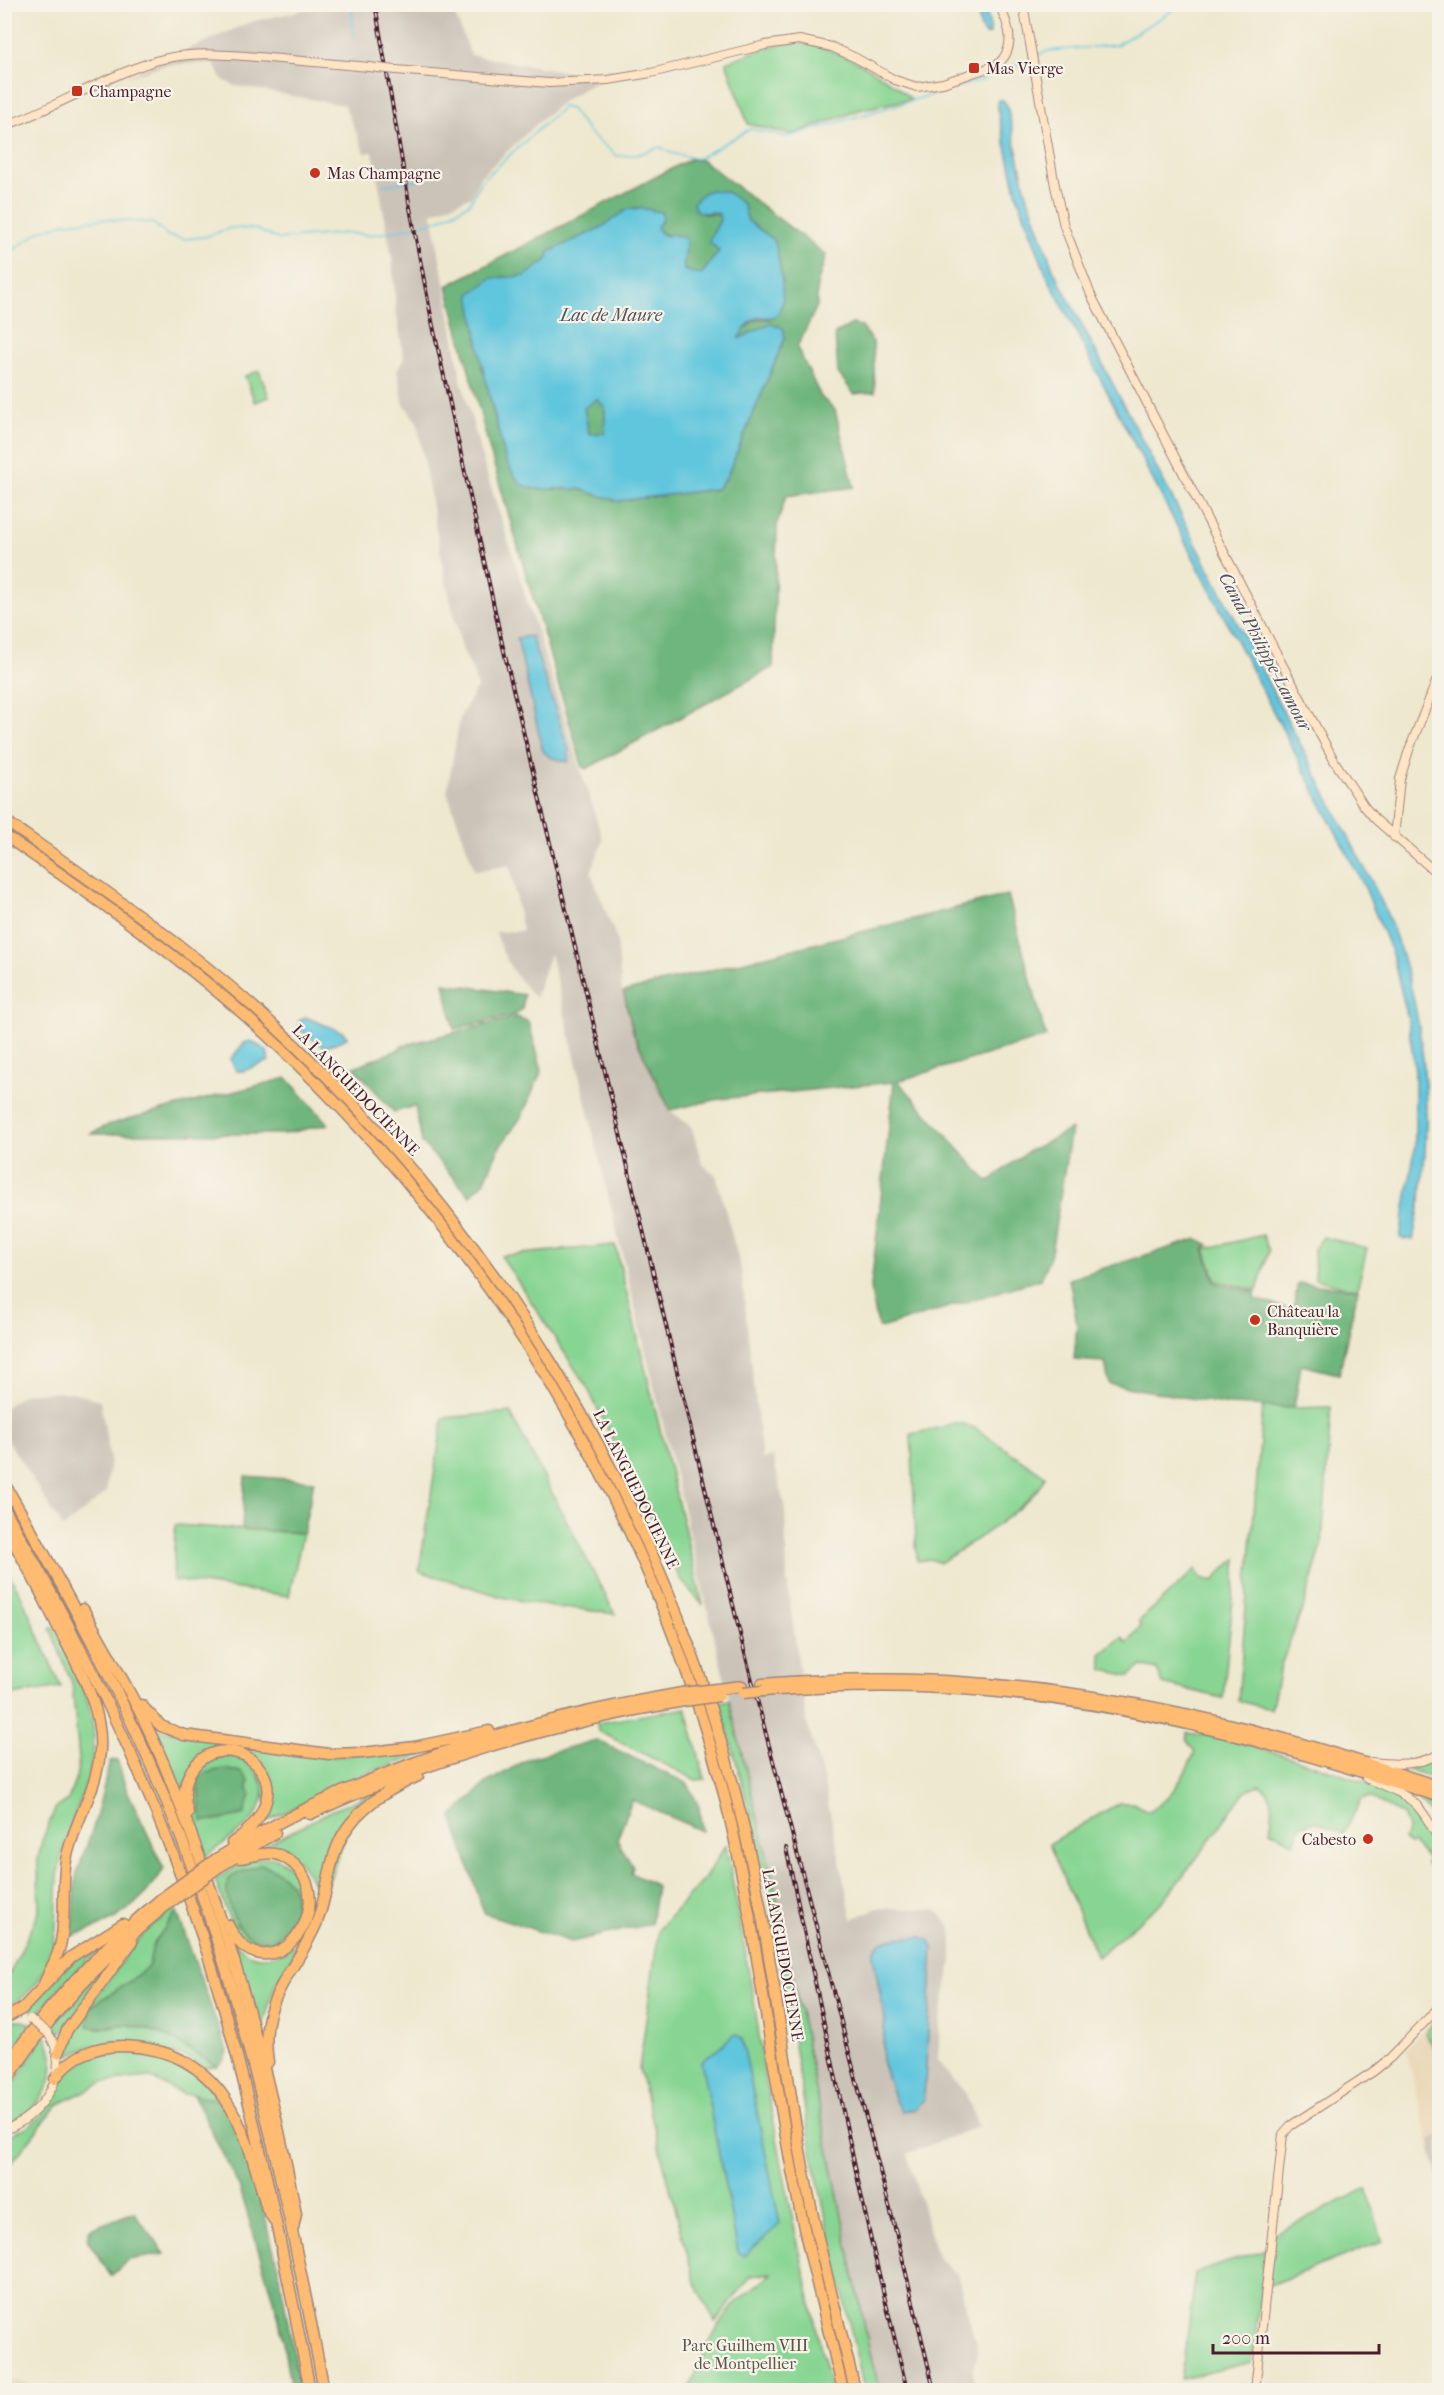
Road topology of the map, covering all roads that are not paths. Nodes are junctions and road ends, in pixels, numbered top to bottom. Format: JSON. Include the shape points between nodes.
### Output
{"nodes":[{"id":1,"x":998,"y":4,"type":"edge"},
{"id":2,"x":1023,"y":4,"type":"edge"},
{"id":3,"x":4,"y":126,"type":"edge"},
{"id":4,"x":1440,"y":672,"type":"edge"},
{"id":5,"x":4,"y":820,"type":"edge"},
{"id":6,"x":4,"y":835,"type":"edge"},
{"id":7,"x":1394,"y":837,"type":"junction"},
{"id":8,"x":1440,"y":876,"type":"edge"},
{"id":9,"x":4,"y":1483,"type":"edge"},
{"id":10,"x":4,"y":1508,"type":"edge"},
{"id":11,"x":4,"y":1526,"type":"edge"},
{"id":12,"x":65,"y":1589,"type":"junction"},
{"id":13,"x":118,"y":1670,"type":"junction"},
{"id":14,"x":763,"y":1687,"type":"junction"},
{"id":15,"x":683,"y":1697,"type":"junction"},
{"id":16,"x":520,"y":1729,"type":"junction"},
{"id":17,"x":1440,"y":1754,"type":"edge"},
{"id":18,"x":1357,"y":1760,"type":"junction"},
{"id":19,"x":443,"y":1761,"type":"junction"},
{"id":20,"x":1342,"y":1766,"type":"junction"},
{"id":21,"x":1440,"y":1787,"type":"edge"},
{"id":22,"x":1440,"y":1797,"type":"edge"},
{"id":23,"x":193,"y":1842,"type":"junction"},
{"id":24,"x":1440,"y":1843,"type":"edge"},
{"id":25,"x":223,"y":1859,"type":"junction"},
{"id":26,"x":214,"y":1899,"type":"junction"},
{"id":27,"x":163,"y":1902,"type":"junction"},
{"id":28,"x":148,"y":1909,"type":"junction"},
{"id":29,"x":136,"y":1930,"type":"junction"},
{"id":30,"x":44,"y":1984,"type":"junction"},
{"id":31,"x":1440,"y":2006,"type":"edge"},
{"id":32,"x":7,"y":2016,"type":"edge"},
{"id":33,"x":58,"y":2053,"type":"junction"},
{"id":34,"x":4,"y":2070,"type":"edge"},
{"id":35,"x":55,"y":2079,"type":"junction"},
{"id":36,"x":270,"y":2083,"type":"junction"},
{"id":37,"x":4,"y":2085,"type":"edge"},
{"id":38,"x":5,"y":2131,"type":"edge"},
{"id":39,"x":278,"y":2225,"type":"junction"},
{"id":40,"x":292,"y":2232,"type":"junction"},
{"id":41,"x":310,"y":2391,"type":"edge"},
{"id":42,"x":324,"y":2391,"type":"edge"},
{"id":43,"x":843,"y":2391,"type":"edge"},
{"id":44,"x":855,"y":2391,"type":"edge"},
{"id":45,"x":1255,"y":2391,"type":"edge"}],
"edges":[{"from":1,"to":3,"type":"street","bridge":true,"via":[[1006,17],[1011,47],[1005,58],[997,65],[927,87],[907,85],[832,47],[799,40],[651,73],[549,83],[225,55],[179,56],[122,74]]},
{"from":2,"to":7,"type":"street","via":[[1064,226],[1091,295],[1330,752],[1364,806]]},
{"from":4,"to":7,"type":"street","via":[[1408,750]]},
{"from":5,"to":44,"type":"highway","name":"LA LANGUEDOCIENNE","via":[[210,970],[291,1042],[365,1116],[493,1273],[546,1352],[604,1453],[670,1595],[728,1764],[758,1892],[807,2187]]},
{"from":6,"to":43,"type":"highway","name":"LA LANGUEDOCIENNE","via":[[140,930],[206,982],[281,1048],[356,1123],[421,1198],[490,1289],[587,1447],[664,1614],[719,1777],[748,1905],[794,2184]]},
{"from":7,"to":8,"type":"street"},
{"from":9,"to":12,"type":"highway"},
{"from":10,"to":39,"type":"highway","via":[[90,1665],[169,1844],[227,2015]]},
{"from":11,"to":30,"type":"highway","via":[[87,1685],[96,1708],[101,1745],[91,1791],[67,1856],[62,1936]]},
{"from":12,"to":13,"type":"highway","via":[[78,1599]]},
{"from":12,"to":40,"type":"highway","via":[[145,1752],[208,1913],[266,2111]]},
{"from":13,"to":16,"type":"highway","via":[[153,1719],[168,1730],[196,1738],[343,1754],[405,1749],[503,1728]]},
{"from":13,"to":23,"type":"highway","via":[[163,1761]]},
{"from":14,"to":15,"type":"highway","bridge":true},
{"from":14,"to":18,"type":"highway","via":[[812,1680],[900,1678],[1026,1688],[1243,1728]]},
{"from":14,"to":20,"type":"highway","via":[[942,1688],[1016,1695],[1150,1716],[1241,1736]]},
{"from":15,"to":16,"type":"highway","via":[[588,1710]]},
{"from":15,"to":19,"type":"highway","via":[[572,1723]]},
{"from":16,"to":25,"type":"highway","via":[[389,1771],[336,1793]]},
{"from":17,"to":18,"type":"street","via":[[1407,1765]]},
{"from":18,"to":21,"type":"highway"},
{"from":19,"to":25,"type":"highway","via":[[339,1801]]},
{"from":19,"to":36,"type":"highway","via":[[377,1798],[349,1825],[340,1840],[318,1920],[284,1979],[271,2011],[267,2031]]},
{"from":20,"to":22,"type":"highway"},
{"from":20,"to":24,"type":"street","via":[[1403,1793],[1419,1806]]},
{"from":23,"to":25,"type":"highway","via":[[184,1795],[189,1774],[212,1753],[227,1751],[252,1760],[266,1782],[268,1798],[264,1812],[232,1843]]},
{"from":23,"to":26,"type":"highway"},
{"from":25,"to":26,"type":"highway","via":[[274,1853],[291,1862],[303,1875],[310,1895],[306,1921],[282,1950],[261,1955],[239,1943]]},
{"from":25,"to":27,"type":"highway","bridge":true},
{"from":26,"to":36,"type":"highway"},
{"from":27,"to":28,"type":"highway"},
{"from":27,"to":29,"type":"highway"},
{"from":28,"to":30,"type":"highway","via":[[142,1909],[71,1957]]},
{"from":28,"to":34,"type":"highway","via":[[62,1993]]},
{"from":29,"to":33,"type":"highway","via":[[133,1940],[67,2030]]},
{"from":29,"to":37,"type":"highway","via":[[47,2022]]},
{"from":30,"to":32,"type":"highway","via":[[21,2009]]},
{"from":31,"to":45,"type":"street","via":[[1390,2058],[1283,2134]]},
{"from":32,"to":33,"type":"street","bridge":true,"via":[[30,2019],[47,2032]]},
{"from":33,"to":35,"type":"street"},
{"from":35,"to":38,"type":"street","via":[[49,2095],[34,2114]]},
{"from":35,"to":39,"type":"highway","via":[[76,2057],[116,2046],[152,2049],[195,2069],[215,2086],[234,2111],[267,2210]]},
{"from":36,"to":40,"type":"highway","via":[[296,2214]]},
{"from":39,"to":41,"type":"highway"},
{"from":40,"to":42,"type":"highway"}]}
